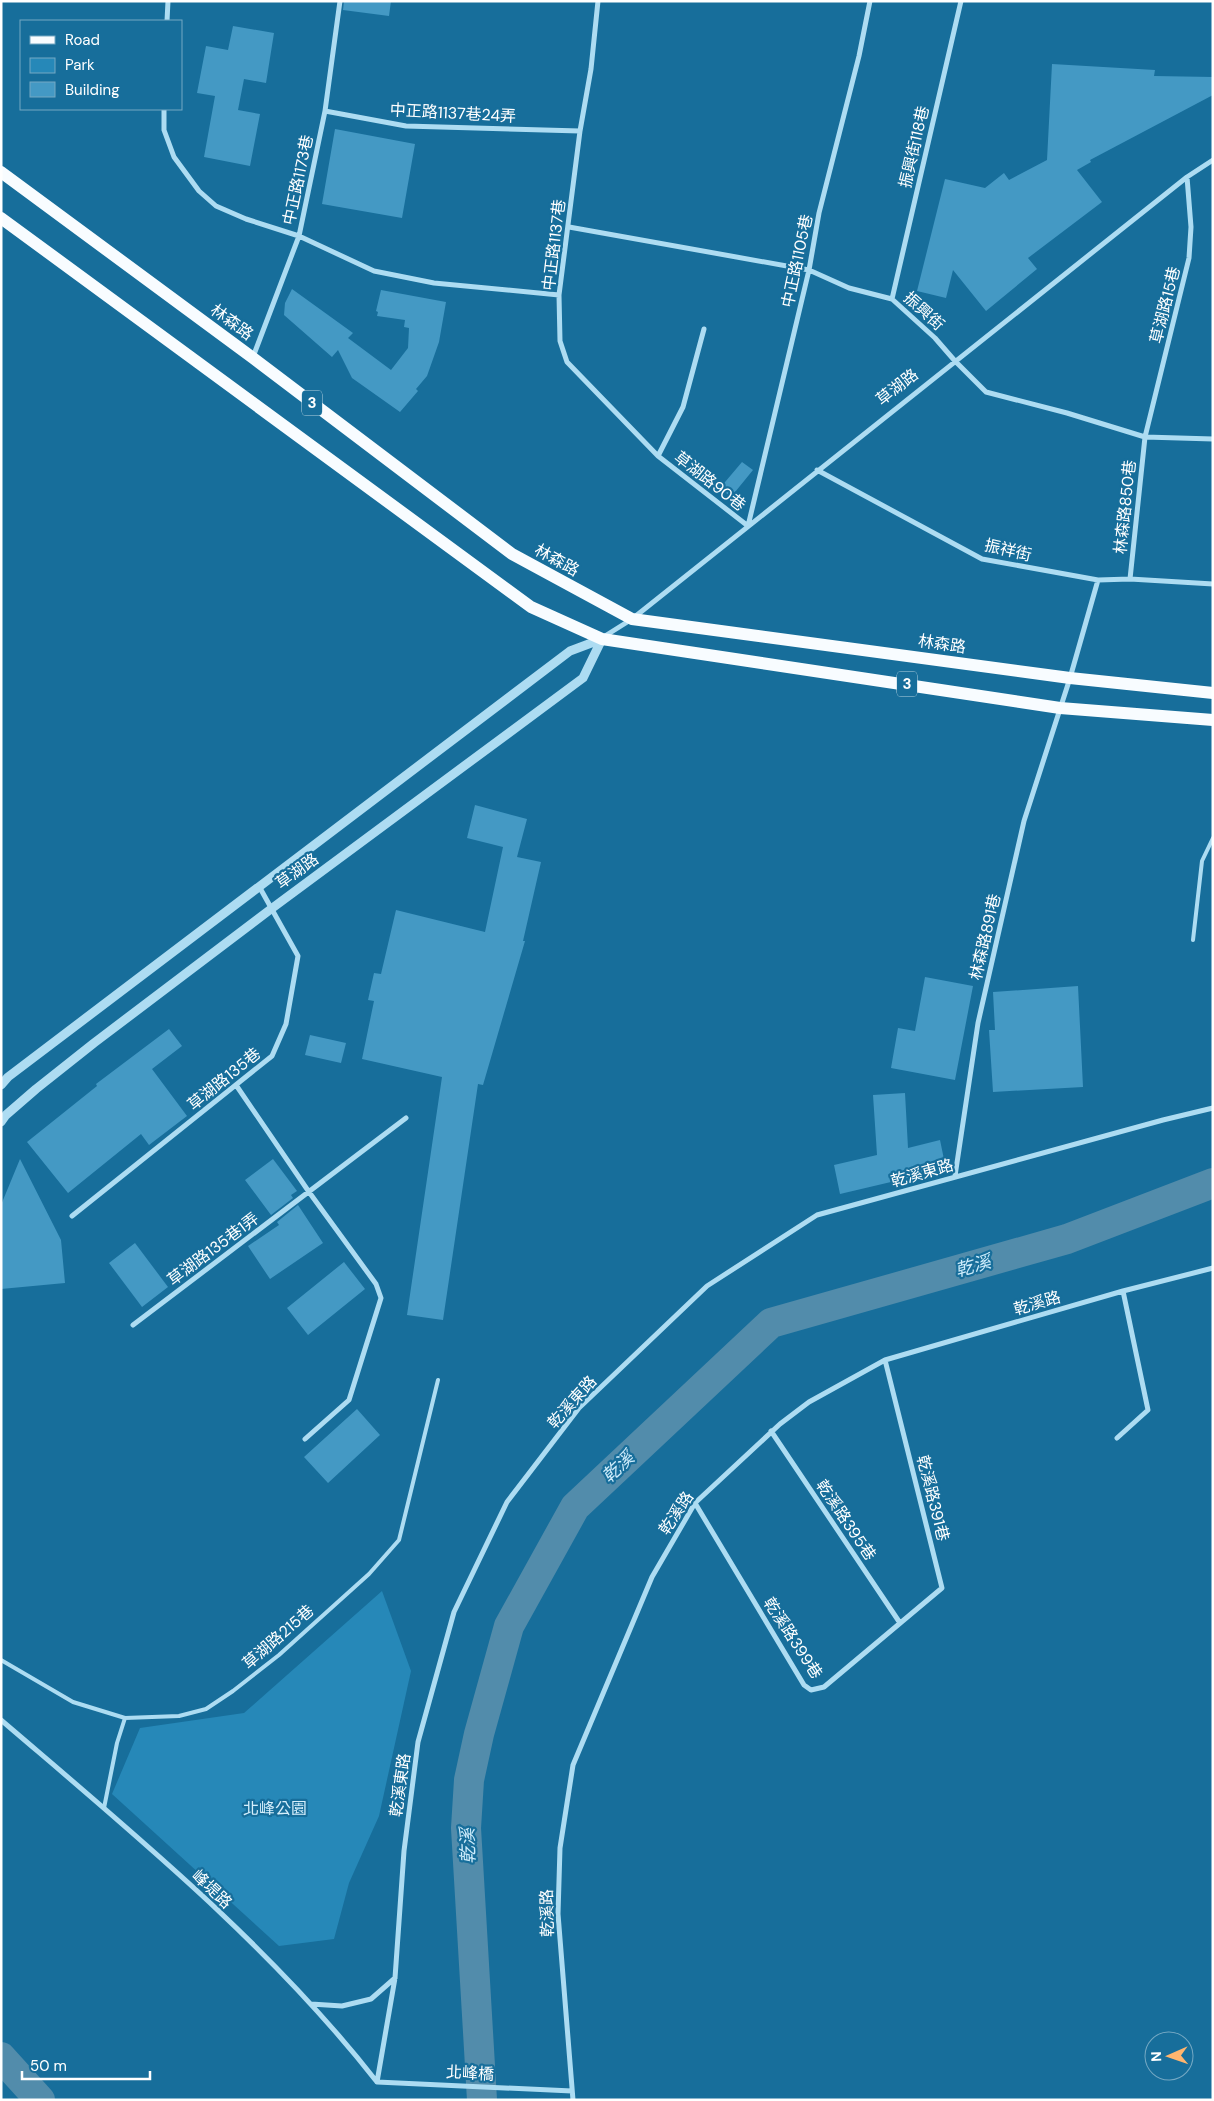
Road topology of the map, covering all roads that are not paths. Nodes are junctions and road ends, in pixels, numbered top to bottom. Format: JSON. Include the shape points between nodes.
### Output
{"nodes":[{"id":1,"x":168,"y":1,"type":"edge"},
{"id":2,"x":340,"y":1,"type":"edge"},
{"id":3,"x":598,"y":1,"type":"edge"},
{"id":4,"x":870,"y":1,"type":"edge"},
{"id":5,"x":961,"y":1,"type":"edge"},
{"id":6,"x":167,"y":20,"type":"edge"},
{"id":7,"x":164,"y":110,"type":"edge"},
{"id":8,"x":325,"y":111,"type":"junction"},
{"id":9,"x":580,"y":131,"type":"junction"},
{"id":10,"x":1213,"y":160,"type":"edge"},
{"id":11,"x":1,"y":172,"type":"edge"},
{"id":12,"x":1187,"y":177,"type":"junction"},
{"id":13,"x":1,"y":218,"type":"edge"},
{"id":14,"x":569,"y":228,"type":"junction"},
{"id":15,"x":299,"y":236,"type":"junction"},
{"id":16,"x":809,"y":270,"type":"junction"},
{"id":17,"x":559,"y":295,"type":"junction"},
{"id":18,"x":892,"y":299,"type":"junction"},
{"id":19,"x":704,"y":329,"type":"dead end"},
{"id":20,"x":253,"y":358,"type":"junction"},
{"id":21,"x":955,"y":361,"type":"junction"},
{"id":22,"x":1145,"y":437,"type":"junction"},
{"id":23,"x":1213,"y":439,"type":"edge"},
{"id":24,"x":658,"y":456,"type":"junction"},
{"id":25,"x":817,"y":470,"type":"junction"},
{"id":26,"x":748,"y":526,"type":"junction"},
{"id":27,"x":1130,"y":579,"type":"junction"},
{"id":28,"x":1098,"y":580,"type":"junction"},
{"id":29,"x":1213,"y":584,"type":"edge"},
{"id":30,"x":632,"y":619,"type":"junction"},
{"id":31,"x":602,"y":639,"type":"junction"},
{"id":32,"x":1070,"y":678,"type":"junction"},
{"id":33,"x":1213,"y":693,"type":"edge"},
{"id":34,"x":1060,"y":708,"type":"junction"},
{"id":35,"x":1213,"y":720,"type":"edge"},
{"id":36,"x":1213,"y":838,"type":"edge"},
{"id":37,"x":260,"y":888,"type":"junction"},
{"id":38,"x":271,"y":909,"type":"junction"},
{"id":39,"x":1193,"y":940,"type":"dead end"},
{"id":40,"x":1,"y":1085,"type":"edge"},
{"id":41,"x":236,"y":1085,"type":"junction"},
{"id":42,"x":1213,"y":1108,"type":"edge"},
{"id":43,"x":406,"y":1118,"type":"dead end"},
{"id":44,"x":1,"y":1122,"type":"edge"},
{"id":45,"x":955,"y":1176,"type":"junction"},
{"id":46,"x":309,"y":1192,"type":"junction"},
{"id":47,"x":72,"y":1216,"type":"dead end"},
{"id":48,"x":1213,"y":1268,"type":"edge"},
{"id":49,"x":1123,"y":1291,"type":"junction"},
{"id":50,"x":133,"y":1325,"type":"dead end"},
{"id":51,"x":885,"y":1360,"type":"junction"},
{"id":52,"x":438,"y":1380,"type":"dead end"},
{"id":53,"x":771,"y":1431,"type":"junction"},
{"id":54,"x":1117,"y":1438,"type":"dead end"},
{"id":55,"x":305,"y":1439,"type":"dead end"},
{"id":56,"x":696,"y":1503,"type":"junction"},
{"id":57,"x":900,"y":1624,"type":"junction"},
{"id":58,"x":1,"y":1660,"type":"edge"},
{"id":59,"x":125,"y":1718,"type":"junction"},
{"id":60,"x":1,"y":1720,"type":"edge"},
{"id":61,"x":104,"y":1808,"type":"junction"},
{"id":62,"x":395,"y":1978,"type":"junction"},
{"id":63,"x":311,"y":2004,"type":"junction"},
{"id":64,"x":377,"y":2082,"type":"junction"},
{"id":65,"x":572,"y":2091,"type":"junction"},
{"id":66,"x":573,"y":2100,"type":"edge"}],
"edges":[{"from":1,"to":6,"type":"street"},
{"from":2,"to":8,"type":"street","name":"中正路1173巷"},
{"from":3,"to":9,"type":"street","name":"中正路1137巷"},
{"from":4,"to":16,"type":"street","name":"中正路1105巷","via":[[819,213]]},
{"from":5,"to":18,"type":"street","name":"振興街118巷"},
{"from":7,"to":15,"type":"street","via":[[164,130],[174,157],[199,191],[216,206]]},
{"from":8,"to":9,"type":"street","name":"中正路1137巷24弄","via":[[406,126]]},
{"from":8,"to":15,"type":"street","name":"中正路1173巷"},
{"from":9,"to":14,"type":"street","name":"中正路1137巷"},
{"from":10,"to":12,"type":"street","name":"草湖路"},
{"from":11,"to":20,"type":"main road","name":"林森路","number":"3"},
{"from":12,"to":21,"type":"street","name":"草湖路"},
{"from":12,"to":22,"type":"street","name":"草湖路15巷","via":[[1189,258]]},
{"from":13,"to":31,"type":"main road","number":"3","via":[[530,607]]},
{"from":14,"to":16,"type":"street","name":"振興街"},
{"from":14,"to":17,"type":"street","name":"中正路1137巷"},
{"from":15,"to":17,"type":"street","via":[[374,271],[434,283]]},
{"from":15,"to":20,"type":"street","name":"中正路1173巷"},
{"from":16,"to":18,"type":"street","name":"振興街","via":[[849,288]]},
{"from":16,"to":26,"type":"street","name":"中正路1105巷"},
{"from":17,"to":24,"type":"street","name":"中正路1137巷","via":[[560,341],[566,362]]},
{"from":18,"to":21,"type":"street","name":"振興街"},
{"from":19,"to":24,"type":"street","via":[[684,407]]},
{"from":20,"to":30,"type":"main road","name":"林森路","number":"3","via":[[512,554]]},
{"from":21,"to":22,"type":"street","name":"振興街","via":[[986,392]]},
{"from":21,"to":25,"type":"street","name":"草湖路"},
{"from":22,"to":23,"type":"street","name":"振興街"},
{"from":22,"to":27,"type":"street","name":"林森路850巷"},
{"from":24,"to":26,"type":"street","name":"草湖路90巷"},
{"from":25,"to":26,"type":"street","name":"草湖路"},
{"from":25,"to":28,"type":"street","name":"振祥街","via":[[982,559]]},
{"from":26,"to":30,"type":"street","name":"草湖路"},
{"from":27,"to":28,"type":"street","name":"振祥街"},
{"from":27,"to":29,"type":"street","name":"振祥街"},
{"from":28,"to":32,"type":"street"},
{"from":30,"to":31,"type":"street","name":"草湖路"},
{"from":30,"to":32,"type":"main road","name":"林森路","number":"3"},
{"from":31,"to":34,"type":"main road","number":"3"},
{"from":31,"to":37,"type":"street","name":"草湖路","via":[[570,651],[322,837]]},
{"from":31,"to":38,"type":"street","name":"草湖路","via":[[583,678]]},
{"from":32,"to":33,"type":"main road","name":"林森路","number":"3"},
{"from":32,"to":34,"type":"street","name":"林森路891巷"},
{"from":34,"to":35,"type":"main road","number":"3"},
{"from":34,"to":45,"type":"street","name":"林森路891巷","via":[[1024,821],[978,1023]]},
{"from":36,"to":39,"type":"lane","via":[[1202,861]]},
{"from":37,"to":38,"type":"street","name":"草湖路135巷"},
{"from":37,"to":40,"type":"street","name":"草湖路"},
{"from":38,"to":41,"type":"street","name":"草湖路135巷","via":[[298,956],[286,1024],[272,1056]]},
{"from":38,"to":44,"type":"street","name":"草湖路","via":[[36,1088]]},
{"from":41,"to":46,"type":"street"},
{"from":41,"to":47,"type":"street","name":"草湖路135巷"},
{"from":42,"to":45,"type":"street","name":"乾溪東路"},
{"from":43,"to":46,"type":"street","name":"草湖路135巷1弄"},
{"from":45,"to":62,"type":"street","name":"乾溪東路","via":[[817,1215],[707,1286],[579,1408],[507,1502],[454,1612],[418,1742],[404,1851]]},
{"from":46,"to":50,"type":"street","name":"草湖路135巷1弄"},
{"from":46,"to":55,"type":"street","via":[[376,1284],[382,1298],[350,1400]]},
{"from":48,"to":49,"type":"street","name":"乾溪路"},
{"from":49,"to":51,"type":"street","name":"乾溪路"},
{"from":49,"to":54,"type":"street","via":[[1148,1410]]},
{"from":51,"to":53,"type":"street","name":"乾溪路","via":[[809,1402]]},
{"from":51,"to":57,"type":"street","name":"乾溪路391巷","via":[[942,1588]]},
{"from":52,"to":59,"type":"lane","name":"草湖路215巷","via":[[399,1540],[369,1574],[279,1655],[206,1709],[179,1716]]},
{"from":53,"to":56,"type":"street","name":"乾溪路"},
{"from":53,"to":57,"type":"street","name":"乾溪路395巷"},
{"from":56,"to":57,"type":"street","name":"乾溪路399巷","via":[[808,1689],[824,1687]]},
{"from":56,"to":65,"type":"street","name":"乾溪路","via":[[652,1577],[574,1765],[560,1848],[558,1914]]},
{"from":58,"to":59,"type":"lane","name":"草湖路215巷","via":[[73,1702]]},
{"from":59,"to":61,"type":"lane"},
{"from":60,"to":61,"type":"street","name":"峰堤路"},
{"from":61,"to":63,"type":"street","name":"峰堤路","via":[[270,1960]]},
{"from":62,"to":63,"type":"street","via":[[371,1999],[342,2006]]},
{"from":62,"to":64,"type":"street","name":"乾溪東路"},
{"from":63,"to":64,"type":"street","name":"峰堤路"},
{"from":64,"to":65,"type":"street","name":"北峰橋"},
{"from":65,"to":66,"type":"street"}]}
